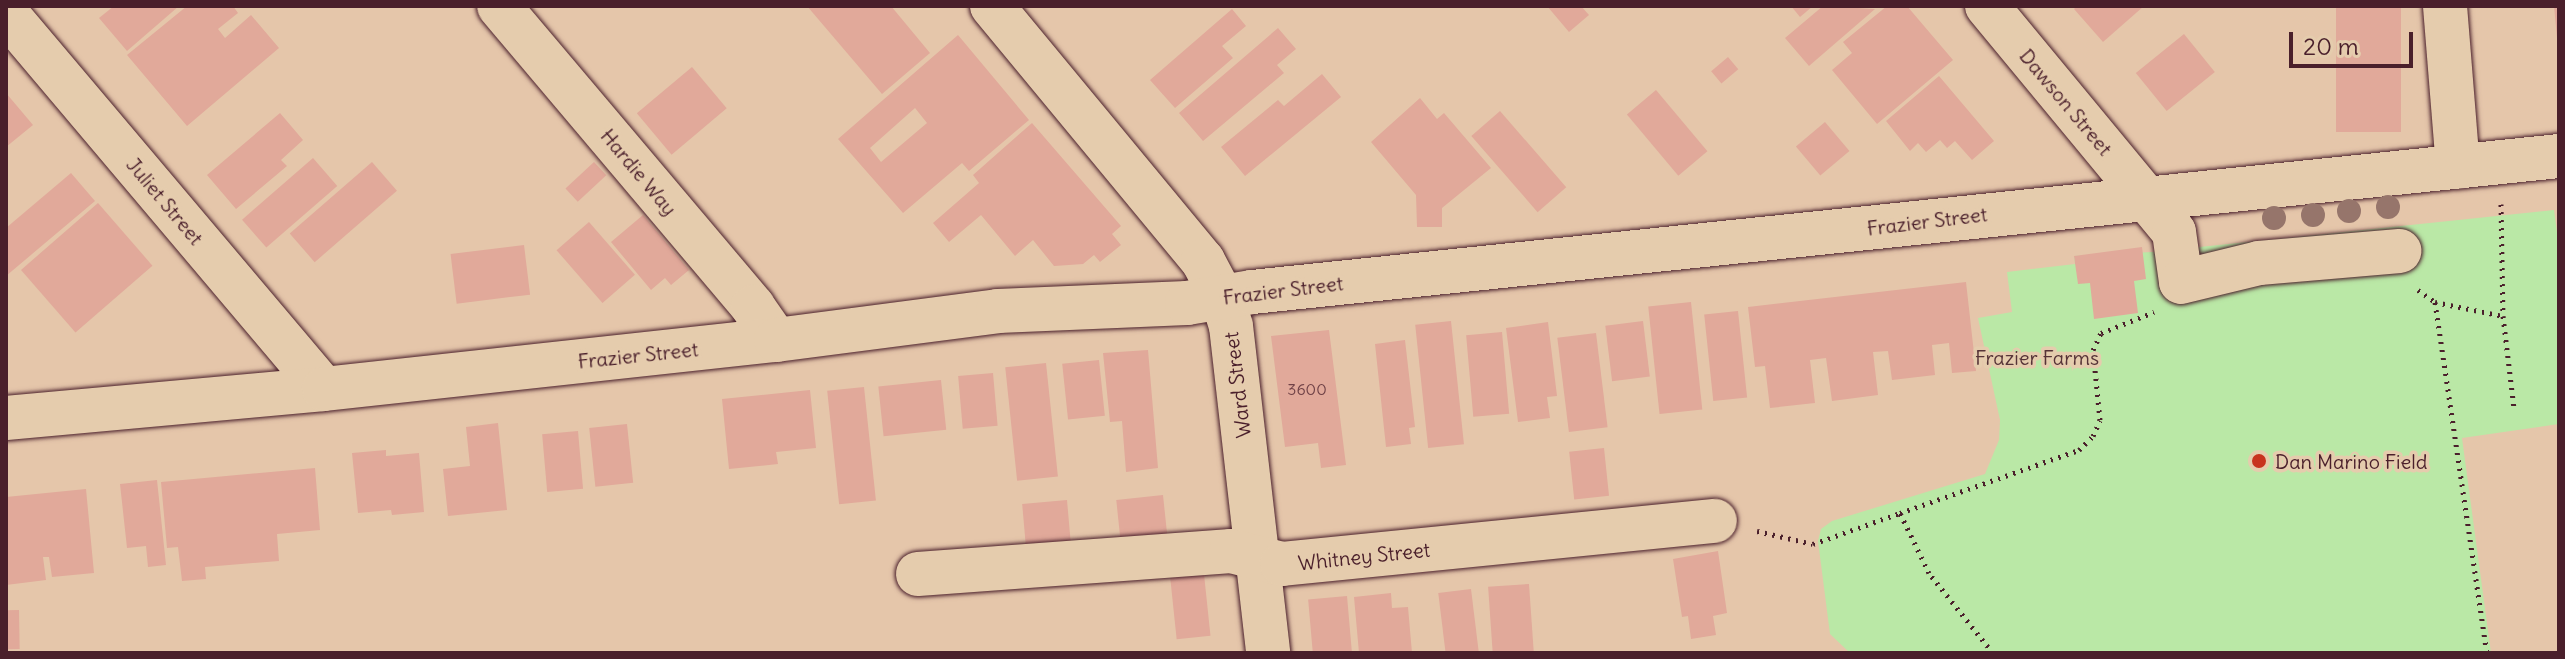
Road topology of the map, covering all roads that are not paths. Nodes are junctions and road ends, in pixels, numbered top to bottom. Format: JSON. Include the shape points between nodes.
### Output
{"nodes":[{"id":1,"x":499,"y":6,"type":"edge"},
{"id":2,"x":992,"y":6,"type":"edge"},
{"id":3,"x":1987,"y":6,"type":"edge"},
{"id":4,"x":2445,"y":6,"type":"edge"},
{"id":5,"x":6,"y":13,"type":"edge"},
{"id":6,"x":2559,"y":156,"type":"edge"},
{"id":7,"x":2458,"y":166,"type":"junction"},
{"id":8,"x":2143,"y":198,"type":"junction"},
{"id":9,"x":2399,"y":251,"type":"road end"},
{"id":10,"x":1222,"y":297,"type":"junction"},
{"id":11,"x":776,"y":340,"type":"junction"},
{"id":12,"x":324,"y":389,"type":"junction"},
{"id":13,"x":6,"y":418,"type":"edge"},
{"id":14,"x":1715,"y":521,"type":"road end"},
{"id":15,"x":1257,"y":558,"type":"junction"},
{"id":16,"x":918,"y":574,"type":"dead end"},
{"id":17,"x":1268,"y":653,"type":"edge"}],
"edges":[{"from":1,"to":11,"type":"street","name":"Hardie Way"},
{"from":2,"to":10,"type":"street","name":"Ward Street","via":[[1203,261]]},
{"from":3,"to":8,"type":"street","name":"Dawson Street"},
{"from":4,"to":7,"type":"street"},
{"from":5,"to":12,"type":"street","name":"Juliet Street"},
{"from":6,"to":7,"type":"street","name":"Frazier Street"},
{"from":7,"to":8,"type":"street","name":"Frazier Street"},
{"from":8,"to":9,"type":"street","name":"Dawson Street","via":[[2174,232],[2181,282],[2259,263]]},
{"from":8,"to":10,"type":"street","name":"Frazier Street"},
{"from":10,"to":11,"type":"street","name":"Frazier Street","via":[[998,311]]},
{"from":10,"to":15,"type":"street","name":"Ward Street","via":[[1231,326]]},
{"from":11,"to":12,"type":"street","name":"Frazier Street"},
{"from":12,"to":13,"type":"street","name":"Frazier Street"},
{"from":14,"to":15,"type":"street","name":"Whitney Street","via":[[1282,564]]},
{"from":15,"to":16,"type":"street","name":"Whitney Street","via":[[1231,551]]},
{"from":15,"to":17,"type":"street","name":"Ward Street"}]}
